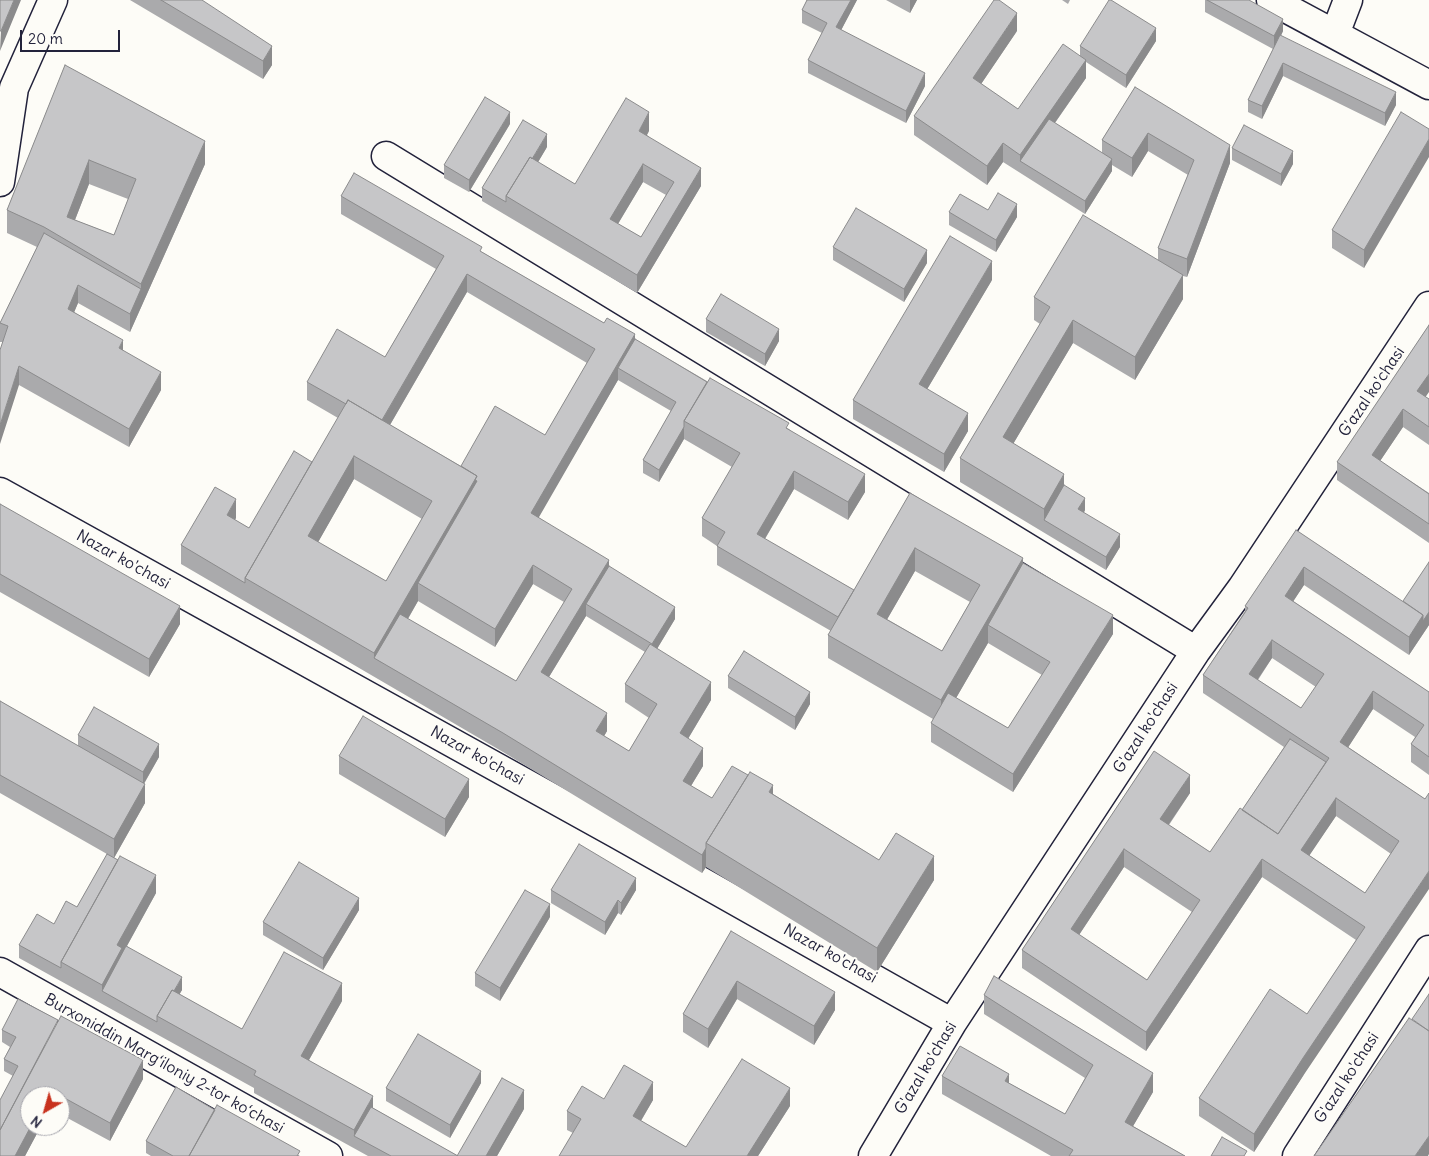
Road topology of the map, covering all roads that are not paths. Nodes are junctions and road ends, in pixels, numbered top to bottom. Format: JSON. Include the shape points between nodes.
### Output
{"nodes":[{"id":1,"x":53,"y":0,"type":"edge"},
{"id":2,"x":1271,"y":0,"type":"edge"},
{"id":3,"x":1348,"y":0,"type":"edge"},
{"id":4,"x":1335,"y":34,"type":"junction"},
{"id":5,"x":1429,"y":85,"type":"edge"},
{"id":6,"x":386,"y":156,"type":"dead end"},
{"id":7,"x":0,"y":182,"type":"edge"},
{"id":8,"x":1429,"y":306,"type":"edge"},
{"id":9,"x":0,"y":492,"type":"edge"},
{"id":10,"x":1196,"y":651,"type":"junction"},
{"id":11,"x":1429,"y":950,"type":"edge"},
{"id":12,"x":0,"y":972,"type":"edge"},
{"id":13,"x":952,"y":1023,"type":"junction"},
{"id":14,"x":328,"y":1156,"type":"edge"},
{"id":15,"x":874,"y":1156,"type":"edge"},
{"id":16,"x":1297,"y":1156,"type":"edge"}],
"edges":[{"from":1,"to":7,"type":"street","via":[[14,88]]},
{"from":2,"to":4,"type":"street"},
{"from":3,"to":4,"type":"street"},
{"from":4,"to":5,"type":"street"},
{"from":6,"to":10,"type":"street"},
{"from":8,"to":10,"type":"street","name":"G'azal ko'chasi","via":[[1242,588]]},
{"from":9,"to":13,"type":"street","name":"Nazar ko'chasi"},
{"from":10,"to":13,"type":"street","name":"G'azal ko'chasi"},
{"from":11,"to":16,"type":"street","name":"G'azal ko'chasi"},
{"from":12,"to":14,"type":"street","name":"Burxoniddin Marg‘iloniy 2-tor ko‘chasi"},
{"from":13,"to":15,"type":"street","name":"G'azal ko'chasi"}]}
